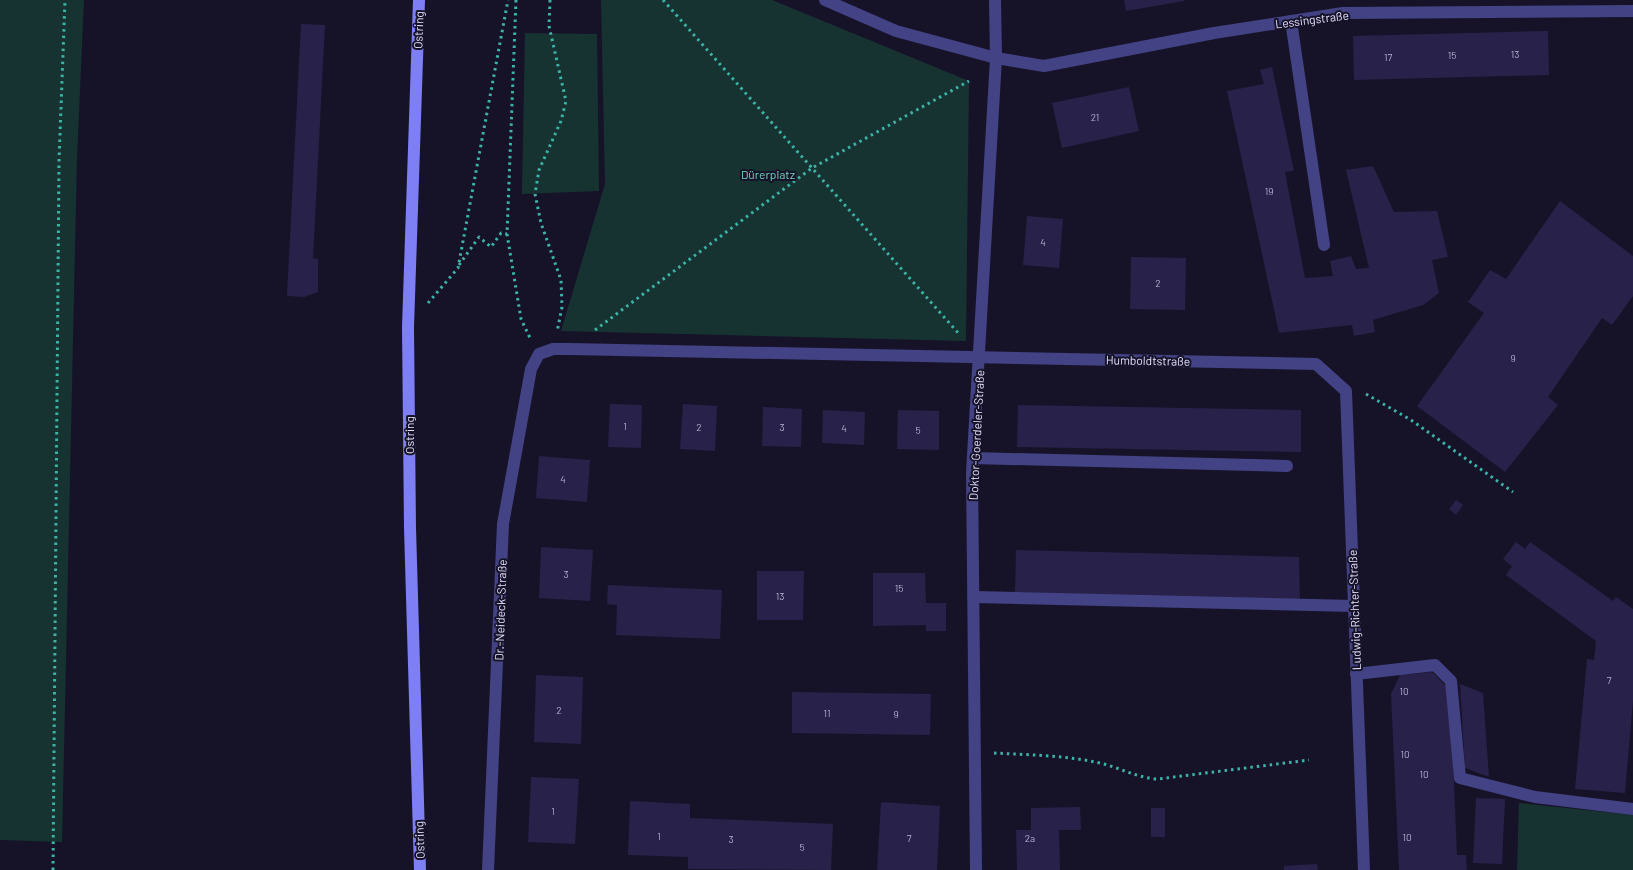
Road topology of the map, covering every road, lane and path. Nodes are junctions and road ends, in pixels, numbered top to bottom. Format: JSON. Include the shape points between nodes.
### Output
{"nodes":[{"id":1,"x":65,"y":0,"type":"edge"},
{"id":2,"x":419,"y":0,"type":"edge"},
{"id":3,"x":508,"y":0,"type":"edge"},
{"id":4,"x":516,"y":0,"type":"edge"},
{"id":5,"x":550,"y":0,"type":"edge"},
{"id":6,"x":663,"y":0,"type":"edge"},
{"id":7,"x":825,"y":0,"type":"edge"},
{"id":8,"x":995,"y":0,"type":"edge"},
{"id":9,"x":1341,"y":0,"type":"edge"},
{"id":10,"x":1633,"y":11,"type":"edge"},
{"id":11,"x":1342,"y":13,"type":"junction"},
{"id":12,"x":1291,"y":21,"type":"junction"},
{"id":13,"x":996,"y":58,"type":"junction"},
{"id":14,"x":968,"y":82,"type":"dead end"},
{"id":15,"x":812,"y":168,"type":"junction"},
{"id":16,"x":508,"y":234,"type":"junction"},
{"id":17,"x":1324,"y":245,"type":"dead end"},
{"id":18,"x":458,"y":268,"type":"junction"},
{"id":19,"x":408,"y":327,"type":"junction"},
{"id":20,"x":966,"y":341,"type":"dead end"},
{"id":21,"x":553,"y":349,"type":"junction"},
{"id":22,"x":570,"y":349,"type":"junction"},
{"id":23,"x":539,"y":354,"type":"junction"},
{"id":24,"x":981,"y":356,"type":"junction"},
{"id":25,"x":1316,"y":364,"type":"joint"},
{"id":26,"x":1382,"y":404,"type":"dead end"},
{"id":27,"x":973,"y":458,"type":"junction"},
{"id":28,"x":1287,"y":466,"type":"dead end"},
{"id":29,"x":1513,"y":492,"type":"dead end"},
{"id":30,"x":974,"y":597,"type":"junction"},
{"id":31,"x":1354,"y":606,"type":"junction"},
{"id":32,"x":1356,"y":674,"type":"junction"},
{"id":33,"x":975,"y":752,"type":"junction"},
{"id":34,"x":1309,"y":760,"type":"dead end"},
{"id":35,"x":1633,"y":808,"type":"edge"},
{"id":36,"x":53,"y":870,"type":"edge"},
{"id":37,"x":420,"y":870,"type":"edge"},
{"id":38,"x":488,"y":870,"type":"edge"},
{"id":39,"x":976,"y":870,"type":"edge"},
{"id":40,"x":1364,"y":870,"type":"edge"}],
"edges":[{"from":1,"to":36,"type":"path","via":[[59,161]]},
{"from":2,"to":19,"type":"main road","name":"Ostring"},
{"from":3,"to":18,"type":"path"},
{"from":4,"to":16,"type":"path"},
{"from":5,"to":21,"type":"path","via":[[549,26],[566,101],[561,121],[538,170],[535,194],[541,223],[561,280],[562,306]]},
{"from":6,"to":15,"type":"path"},
{"from":7,"to":13,"type":"street","via":[[896,31]]},
{"from":8,"to":13,"type":"street","name":"Doktor-Goerdeler-Straße"},
{"from":9,"to":11,"type":"street"},
{"from":10,"to":11,"type":"street","name":"Lessingstraße"},
{"from":11,"to":12,"type":"street","name":"Lessingstraße"},
{"from":12,"to":13,"type":"street","name":"Lessingstraße","via":[[1044,66]]},
{"from":12,"to":17,"type":"street"},
{"from":13,"to":24,"type":"street","name":"Doktor-Goerdeler-Straße"},
{"from":14,"to":15,"type":"path"},
{"from":15,"to":20,"type":"path"},
{"from":15,"to":22,"type":"path"},
{"from":16,"to":18,"type":"path","via":[[501,233],[491,247],[479,237]]},
{"from":16,"to":23,"type":"path","via":[[521,319]]},
{"from":18,"to":19,"type":"path"},
{"from":19,"to":37,"type":"main road","name":"Ostring"},
{"from":21,"to":22,"type":"street"},
{"from":21,"to":23,"type":"street"},
{"from":22,"to":24,"type":"street"},
{"from":23,"to":38,"type":"street","name":"Dr.-Neideck-Straße","via":[[531,369],[502,524]]},
{"from":24,"to":25,"type":"street","name":"Humboldtstraße"},
{"from":24,"to":27,"type":"street","name":"Doktor-Goerdeler-Straße"},
{"from":25,"to":31,"type":"street","name":"Ludwig-Richter-Straße","via":[[1346,391]]},
{"from":26,"to":29,"type":"path","via":[[1411,420]]},
{"from":27,"to":28,"type":"street"},
{"from":27,"to":30,"type":"street","name":"Doktor-Goerdeler-Straße"},
{"from":30,"to":31,"type":"street"},
{"from":30,"to":33,"type":"street","name":"Doktor-Goerdeler-Straße"},
{"from":31,"to":32,"type":"street","name":"Ludwig-Richter-Straße"},
{"from":32,"to":35,"type":"street","via":[[1435,665],[1451,681],[1460,778],[1535,796]]},
{"from":32,"to":40,"type":"street","name":"Ludwig-Richter-Straße"},
{"from":33,"to":34,"type":"path","via":[[1079,759],[1153,779]]},
{"from":33,"to":39,"type":"street","name":"Doktor-Goerdeler-Straße"}]}
